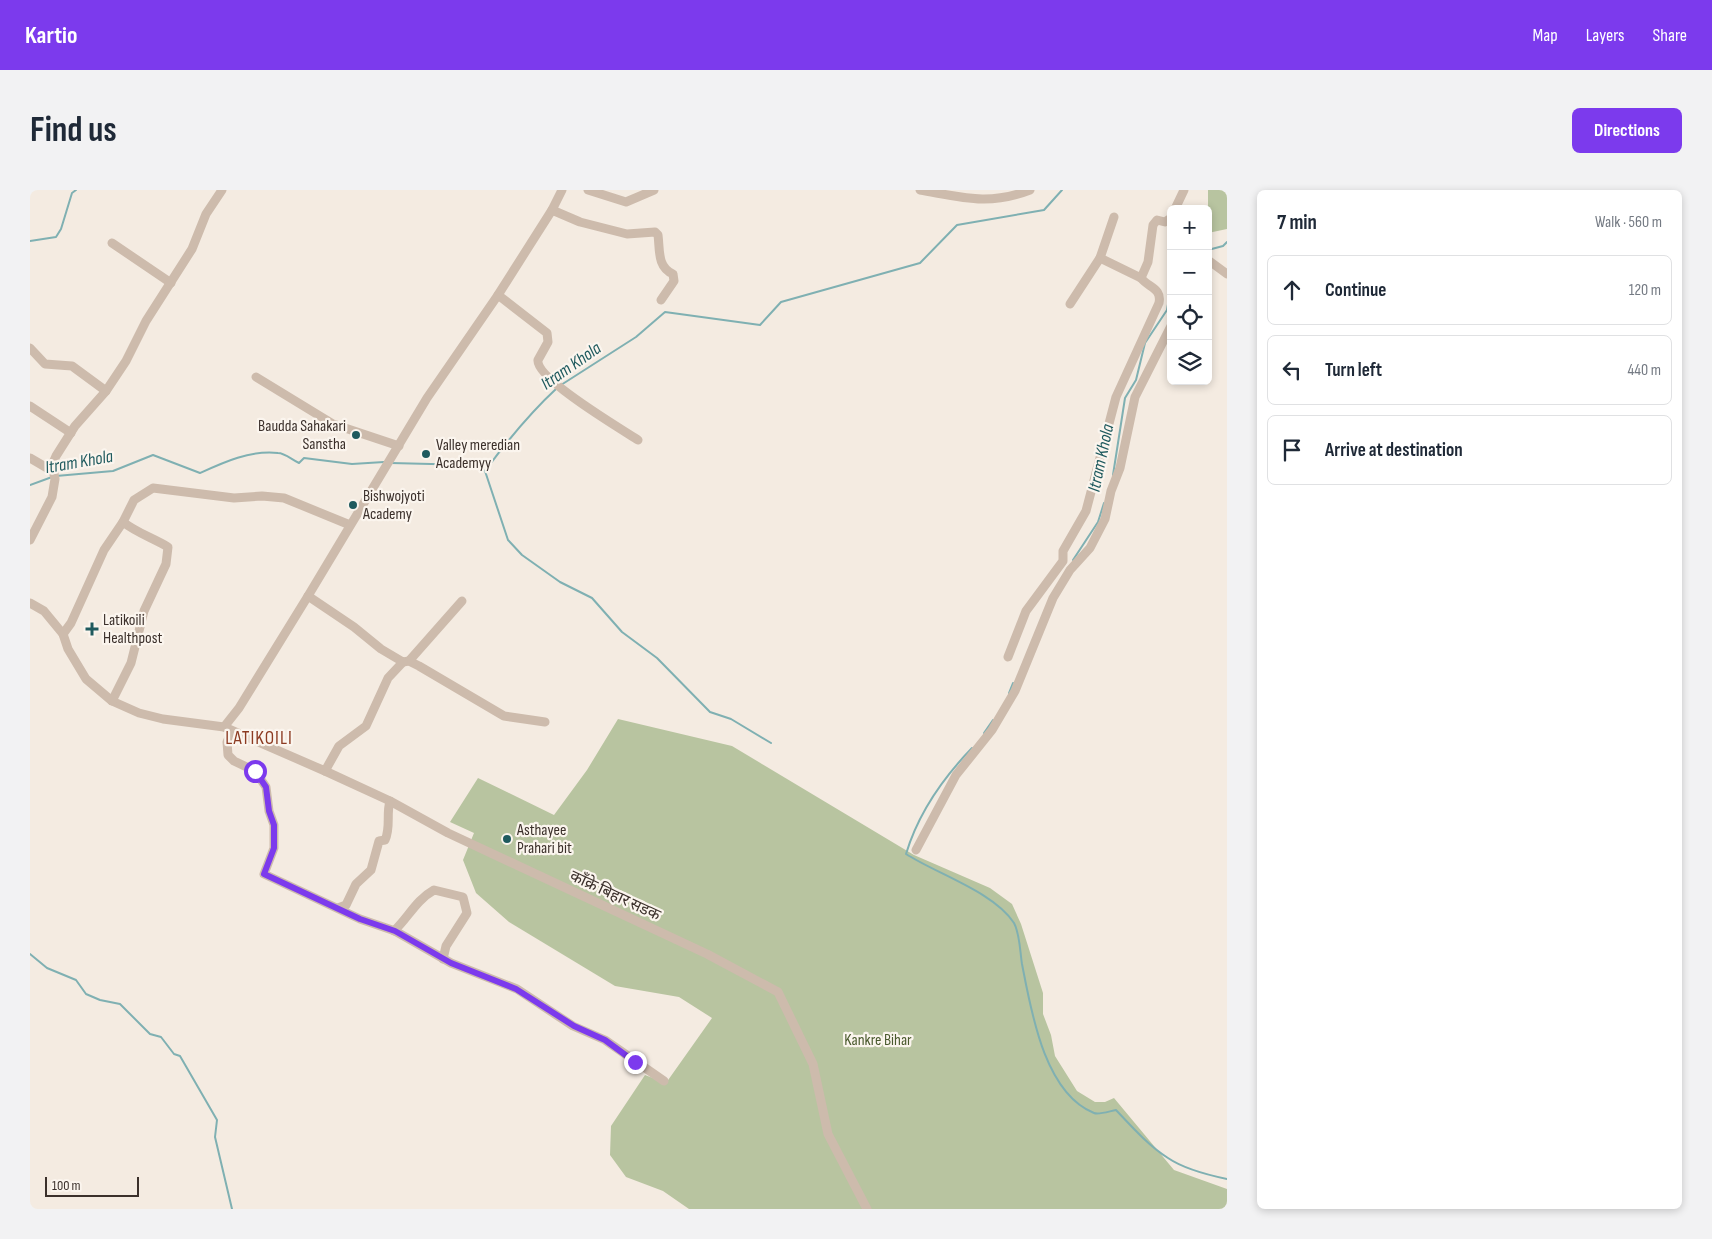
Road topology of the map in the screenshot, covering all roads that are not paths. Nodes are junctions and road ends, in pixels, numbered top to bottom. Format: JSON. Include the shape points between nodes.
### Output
{"nodes":[{"id":1,"x":222,"y":190,"type":"edge"},
{"id":2,"x":562,"y":190,"type":"edge"},
{"id":3,"x":588,"y":190,"type":"edge"},
{"id":4,"x":654,"y":190,"type":"edge"},
{"id":5,"x":920,"y":190,"type":"edge"},
{"id":6,"x":1030,"y":190,"type":"edge"},
{"id":7,"x":1184,"y":190,"type":"edge"},
{"id":8,"x":1177,"y":205,"type":"edge"},
{"id":9,"x":552,"y":210,"type":"junction"},
{"id":10,"x":1114,"y":217,"type":"dead end"},
{"id":11,"x":1167,"y":221,"type":"edge"},
{"id":12,"x":112,"y":243,"type":"dead end"},
{"id":13,"x":1100,"y":258,"type":"junction"},
{"id":14,"x":1212,"y":263,"type":"edge"},
{"id":15,"x":1227,"y":274,"type":"edge"},
{"id":16,"x":1141,"y":278,"type":"junction"},
{"id":17,"x":171,"y":283,"type":"junction"},
{"id":18,"x":498,"y":295,"type":"junction"},
{"id":19,"x":661,"y":300,"type":"dead end"},
{"id":20,"x":1070,"y":304,"type":"dead end"},
{"id":21,"x":1167,"y":334,"type":"edge"},
{"id":22,"x":30,"y":348,"type":"edge"},
{"id":23,"x":256,"y":377,"type":"dead end"},
{"id":24,"x":106,"y":391,"type":"junction"},
{"id":25,"x":30,"y":406,"type":"edge"},
{"id":26,"x":71,"y":433,"type":"junction"},
{"id":27,"x":638,"y":440,"type":"dead end"},
{"id":28,"x":399,"y":446,"type":"junction"},
{"id":29,"x":30,"y":458,"type":"edge"},
{"id":30,"x":55,"y":475,"type":"junction"},
{"id":31,"x":123,"y":522,"type":"junction"},
{"id":32,"x":350,"y":525,"type":"junction"},
{"id":33,"x":30,"y":540,"type":"edge"},
{"id":34,"x":308,"y":596,"type":"junction"},
{"id":35,"x":462,"y":601,"type":"dead end"},
{"id":36,"x":30,"y":603,"type":"edge"},
{"id":37,"x":63,"y":634,"type":"junction"},
{"id":38,"x":1008,"y":656,"type":"dead end"},
{"id":39,"x":406,"y":662,"type":"junction"},
{"id":40,"x":112,"y":701,"type":"junction"},
{"id":41,"x":545,"y":722,"type":"dead end"},
{"id":42,"x":228,"y":729,"type":"junction"},
{"id":43,"x":325,"y":771,"type":"junction"},
{"id":44,"x":390,"y":801,"type":"junction"},
{"id":45,"x":916,"y":850,"type":"dead end"},
{"id":46,"x":338,"y":908,"type":"junction"},
{"id":47,"x":394,"y":931,"type":"junction"},
{"id":48,"x":443,"y":959,"type":"junction"},
{"id":49,"x":664,"y":1081,"type":"dead end"},
{"id":50,"x":867,"y":1209,"type":"edge"}],
"edges":[{"from":1,"to":17,"type":"street"},
{"from":2,"to":9,"type":"street"},
{"from":3,"to":4,"type":"street","via":[[626,202]]},
{"from":5,"to":6,"type":"street","via":[[986,200],[1010,198]]},
{"from":7,"to":8,"type":"street"},
{"from":9,"to":18,"type":"street"},
{"from":9,"to":19,"type":"street","via":[[580,222],[627,234],[658,234],[661,262],[666,271],[673,274],[674,281]]},
{"from":10,"to":13,"type":"street"},
{"from":11,"to":16,"type":"street","via":[[1154,222],[1150,256]]},
{"from":12,"to":17,"type":"street"},
{"from":13,"to":16,"type":"street"},
{"from":13,"to":20,"type":"street"},
{"from":14,"to":15,"type":"street"},
{"from":16,"to":38,"type":"street","via":[[1158,292],[1159,303],[1116,396],[1083,519],[1063,551],[1063,561],[1026,612]]},
{"from":17,"to":24,"type":"street"},
{"from":18,"to":27,"type":"street","via":[[547,333],[548,342],[537,364],[559,387]]},
{"from":18,"to":28,"type":"street","via":[[427,398]]},
{"from":21,"to":45,"type":"street","via":[[1135,398],[1105,520],[1090,548],[1070,570],[1053,598],[1015,691],[992,730],[956,775]]},
{"from":22,"to":24,"type":"street","via":[[45,364],[72,366]]},
{"from":23,"to":28,"type":"street","via":[[333,424]]},
{"from":24,"to":26,"type":"street"},
{"from":25,"to":26,"type":"street"},
{"from":26,"to":30,"type":"street","via":[[53,461]]},
{"from":28,"to":32,"type":"street"},
{"from":29,"to":30,"type":"street"},
{"from":30,"to":33,"type":"street","via":[[52,496]]},
{"from":31,"to":32,"type":"street","via":[[134,500],[153,488],[234,498],[284,498]]},
{"from":31,"to":37,"type":"street","via":[[104,550]]},
{"from":31,"to":40,"type":"street","via":[[168,547],[166,564],[144,611],[132,663]]},
{"from":32,"to":34,"type":"street"},
{"from":34,"to":39,"type":"street","via":[[381,650]]},
{"from":34,"to":42,"type":"street"},
{"from":35,"to":39,"type":"street"},
{"from":36,"to":37,"type":"street","name":"काँक्रे बिहार सडक","via":[[44,611]]},
{"from":37,"to":40,"type":"street","name":"काँक्रे बिहार सडक","via":[[86,679]]},
{"from":39,"to":41,"type":"street","via":[[504,716]]},
{"from":39,"to":43,"type":"street","via":[[388,678],[366,726],[339,746]]},
{"from":40,"to":42,"type":"street","name":"काँक्रे बिहार सडक","via":[[163,719]]},
{"from":42,"to":43,"type":"street","name":"काँक्रे बिहार सडक"},
{"from":42,"to":46,"type":"street","via":[[228,755],[255,771],[266,787],[274,825],[274,848],[264,874]]},
{"from":43,"to":44,"type":"street","name":"काँक्रे बिहार सडक"},
{"from":44,"to":46,"type":"street","via":[[387,835],[379,841],[371,870],[356,884],[346,905]]},
{"from":44,"to":50,"type":"street","name":"काँक्रे बिहार सडक","via":[[448,833],[707,954],[778,992],[813,1064],[828,1134]]},
{"from":46,"to":47,"type":"street"},
{"from":47,"to":48,"type":"street"},
{"from":47,"to":48,"type":"street","via":[[416,904],[434,890],[463,897],[467,913],[446,946]]},
{"from":48,"to":49,"type":"street","via":[[516,989],[574,1026],[605,1040]]}]}
